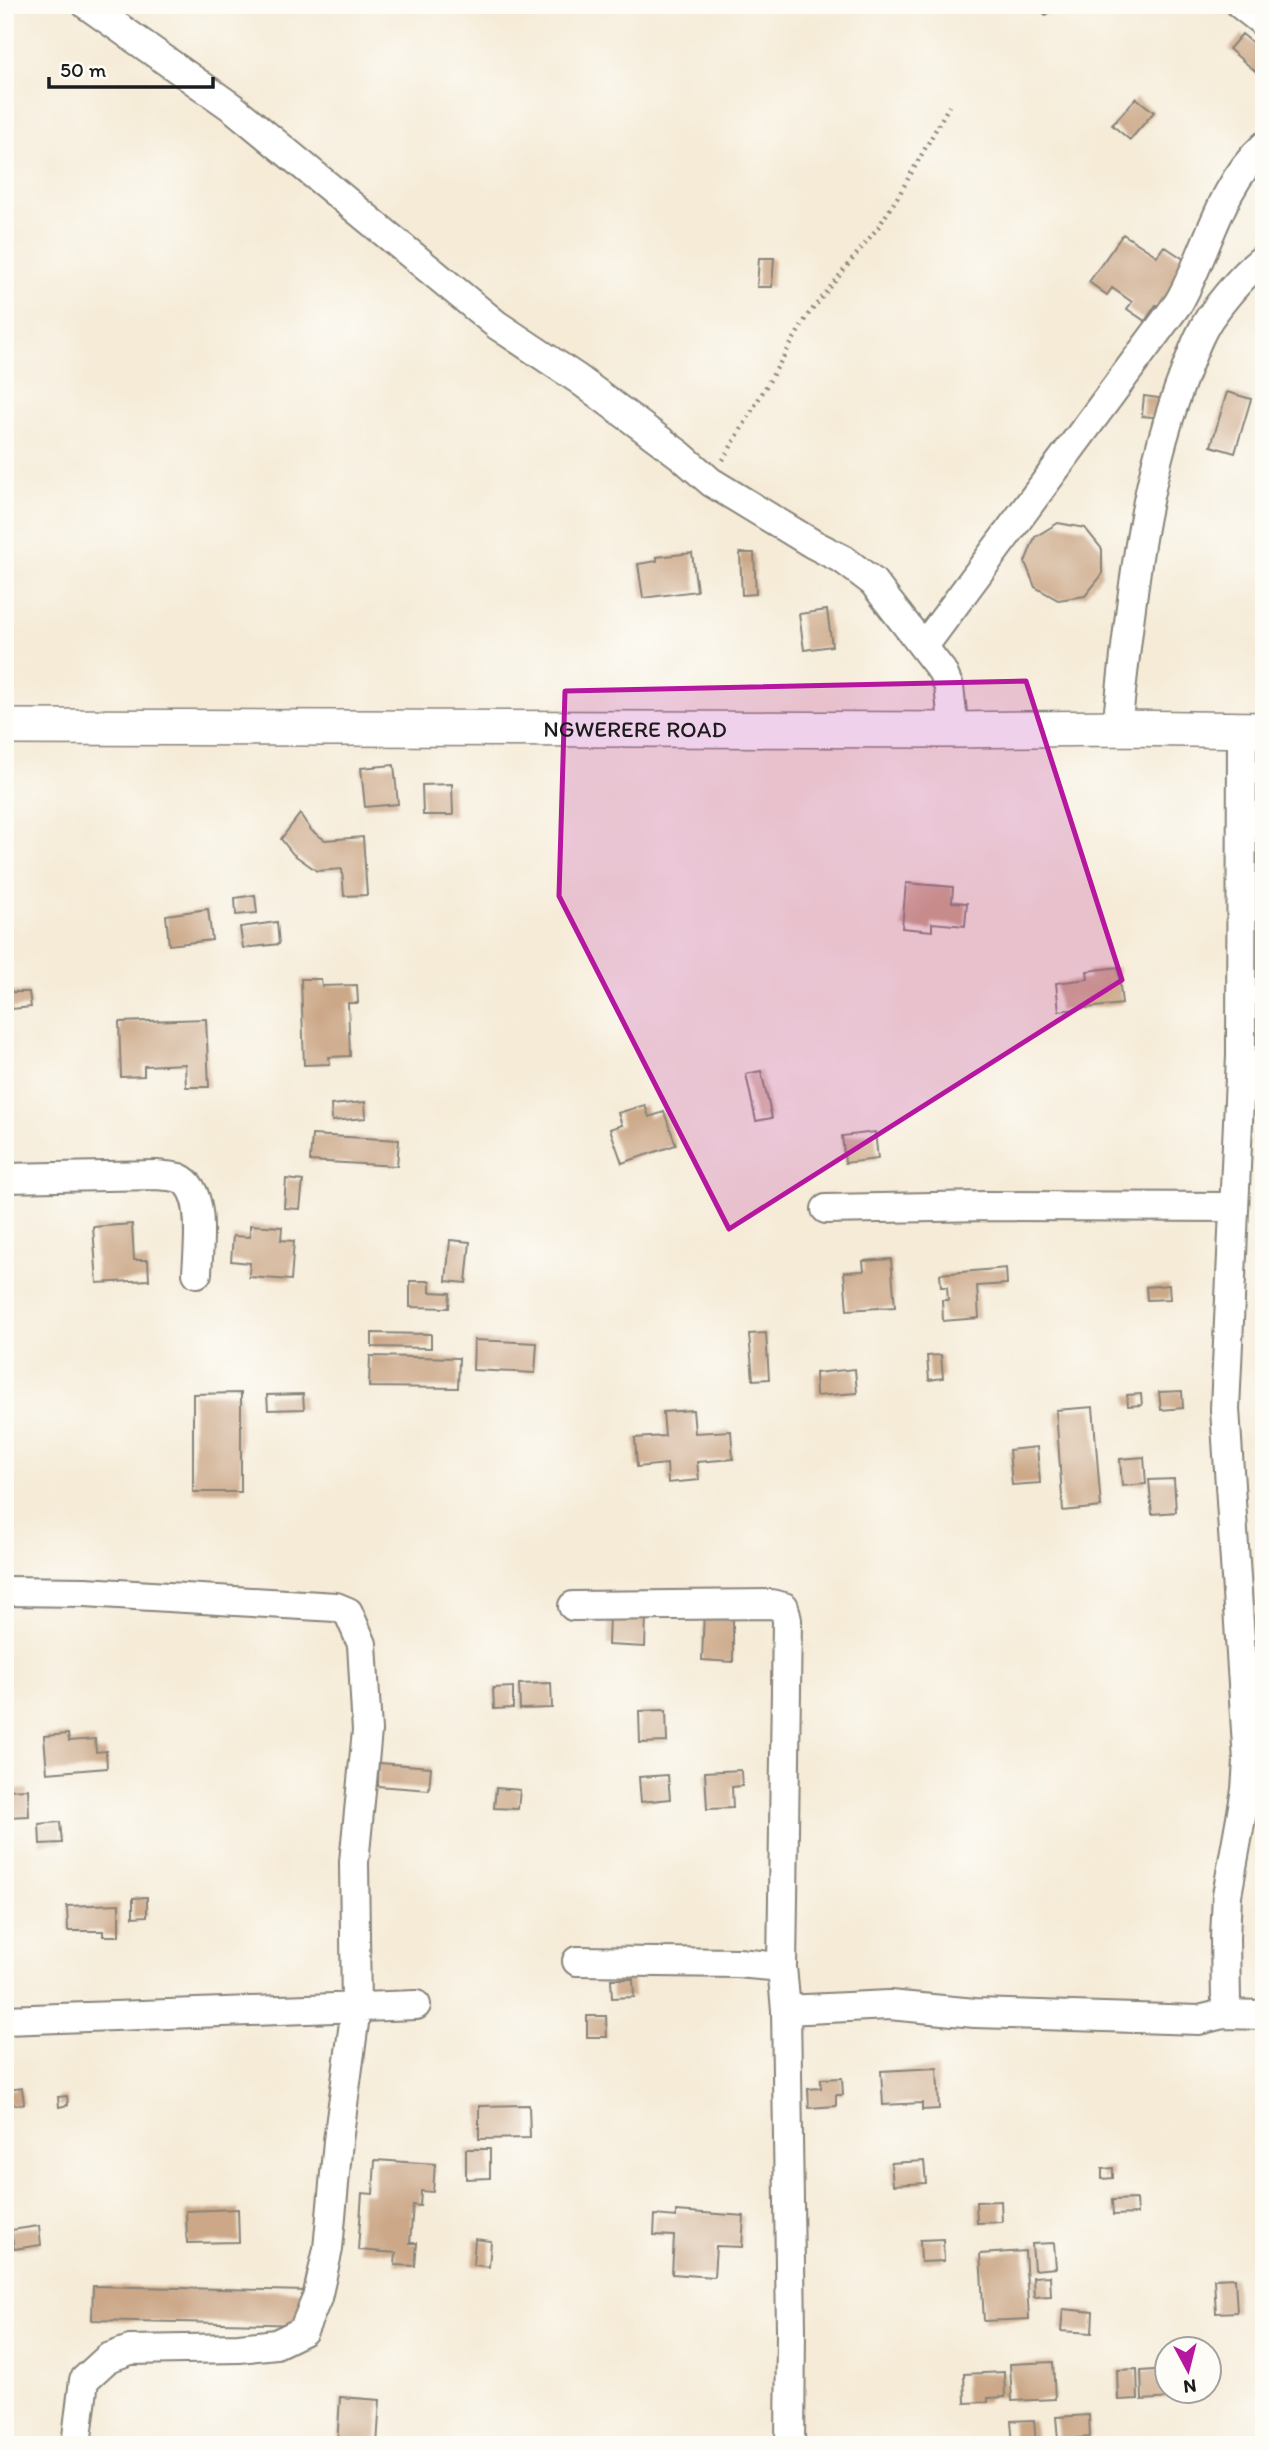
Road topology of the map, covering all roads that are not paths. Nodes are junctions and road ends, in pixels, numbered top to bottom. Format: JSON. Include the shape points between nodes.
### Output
{"nodes":[{"id":1,"x":87,"y":5,"type":"edge"},
{"id":2,"x":1241,"y":5,"type":"edge"},
{"id":3,"x":1264,"y":23,"type":"edge"},
{"id":4,"x":1264,"y":146,"type":"edge"},
{"id":5,"x":1264,"y":258,"type":"edge"},
{"id":6,"x":924,"y":646,"type":"junction"},
{"id":7,"x":5,"y":727,"type":"edge"},
{"id":8,"x":1117,"y":728,"type":"junction"},
{"id":9,"x":954,"y":730,"type":"junction"},
{"id":10,"x":1253,"y":731,"type":"edge"},
{"id":11,"x":5,"y":1178,"type":"edge"},
{"id":12,"x":1233,"y":1207,"type":"junction"},
{"id":13,"x":826,"y":1209,"type":"dead end"},
{"id":14,"x":197,"y":1273,"type":"dead end"},
{"id":15,"x":5,"y":1591,"type":"edge"},
{"id":16,"x":573,"y":1606,"type":"dead end"},
{"id":17,"x":577,"y":1961,"type":"dead end"},
{"id":18,"x":782,"y":1967,"type":"junction"},
{"id":19,"x":416,"y":2005,"type":"dead end"},
{"id":20,"x":356,"y":2008,"type":"junction"},
{"id":21,"x":786,"y":2010,"type":"junction"},
{"id":22,"x":1223,"y":2014,"type":"junction"},
{"id":23,"x":1264,"y":2015,"type":"edge"},
{"id":24,"x":5,"y":2020,"type":"edge"},
{"id":25,"x":76,"y":2445,"type":"edge"},
{"id":26,"x":790,"y":2445,"type":"edge"}],
"edges":[{"from":1,"to":6,"type":"street","via":[[233,108],[497,325],[588,387],[711,482],[873,582]]},
{"from":2,"to":3,"type":"street"},
{"from":4,"to":6,"type":"street","via":[[1219,209],[1199,265],[1179,302]]},
{"from":5,"to":8,"type":"street","via":[[1212,314],[1176,396],[1154,474],[1131,607]]},
{"from":6,"to":9,"type":"street","via":[[949,687]]},
{"from":7,"to":9,"type":"main road","name":"NGWERERE ROAD"},
{"from":8,"to":9,"type":"main road","name":"NGWERERE ROAD"},
{"from":8,"to":10,"type":"main road","name":"NGWERERE ROAD"},
{"from":10,"to":12,"type":"street"},
{"from":11,"to":14,"type":"street","via":[[157,1175],[180,1179],[192,1189],[198,1208]]},
{"from":12,"to":13,"type":"street"},
{"from":12,"to":22,"type":"street","via":[[1225,1409],[1248,1761],[1227,1895]]},
{"from":15,"to":20,"type":"street","via":[[233,1600],[336,1607],[348,1612],[362,1644],[367,1731],[354,1861]]},
{"from":16,"to":18,"type":"street","via":[[784,1607]]},
{"from":17,"to":18,"type":"street"},
{"from":18,"to":21,"type":"street"},
{"from":19,"to":20,"type":"street"},
{"from":20,"to":24,"type":"street"},
{"from":20,"to":25,"type":"street","via":[[328,2249],[317,2298],[303,2331],[276,2344],[130,2350],[108,2358],[84,2380]]},
{"from":21,"to":22,"type":"street","via":[[889,2005],[1199,2020]]},
{"from":21,"to":26,"type":"street"},
{"from":22,"to":23,"type":"street"}]}
